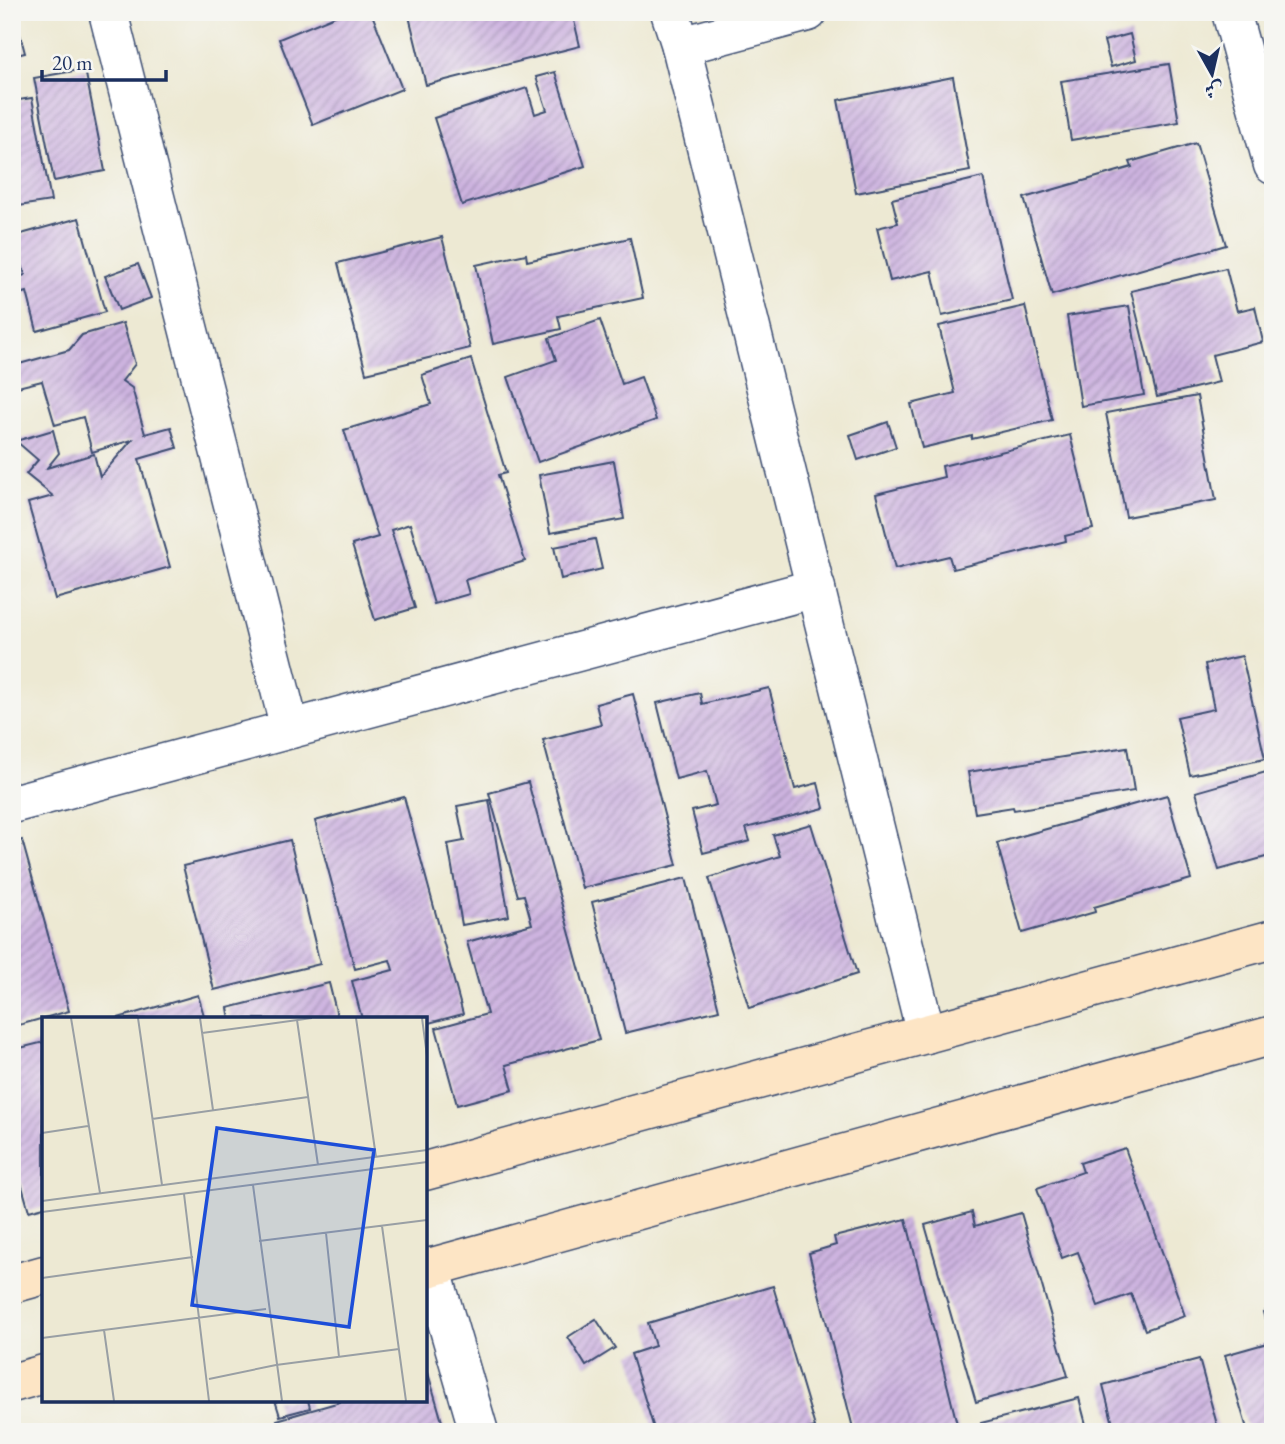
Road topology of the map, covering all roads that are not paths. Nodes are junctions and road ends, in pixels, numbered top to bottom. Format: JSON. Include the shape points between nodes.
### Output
{"nodes":[{"id":1,"x":108,"y":12,"type":"edge"},
{"id":2,"x":808,"y":12,"type":"edge"},
{"id":3,"x":1231,"y":12,"type":"edge"},
{"id":4,"x":676,"y":29,"type":"edge"},
{"id":5,"x":1273,"y":165,"type":"edge"},
{"id":6,"x":816,"y":588,"type":"junction"},
{"id":7,"x":290,"y":729,"type":"junction"},
{"id":8,"x":12,"y":804,"type":"edge"},
{"id":9,"x":1273,"y":939,"type":"edge"},
{"id":10,"x":926,"y":1034,"type":"junction"},
{"id":11,"x":1273,"y":1035,"type":"edge"},
{"id":12,"x":427,"y":1170,"type":"edge"},
{"id":13,"x":428,"y":1268,"type":"edge"},
{"id":14,"x":42,"y":1276,"type":"edge"},
{"id":15,"x":12,"y":1283,"type":"edge"},
{"id":16,"x":42,"y":1375,"type":"edge"},
{"id":17,"x":12,"y":1383,"type":"edge"},
{"id":18,"x":479,"y":1432,"type":"edge"}],
"edges":[{"from":1,"to":7,"type":"street"},
{"from":2,"to":4,"type":"street"},
{"from":3,"to":5,"type":"street"},
{"from":4,"to":6,"type":"street"},
{"from":6,"to":7,"type":"street"},
{"from":6,"to":10,"type":"street"},
{"from":7,"to":8,"type":"street"},
{"from":9,"to":10,"type":"street"},
{"from":10,"to":12,"type":"street"},
{"from":11,"to":13,"type":"street"},
{"from":13,"to":18,"type":"street"},
{"from":14,"to":15,"type":"street"},
{"from":16,"to":17,"type":"street"}]}
